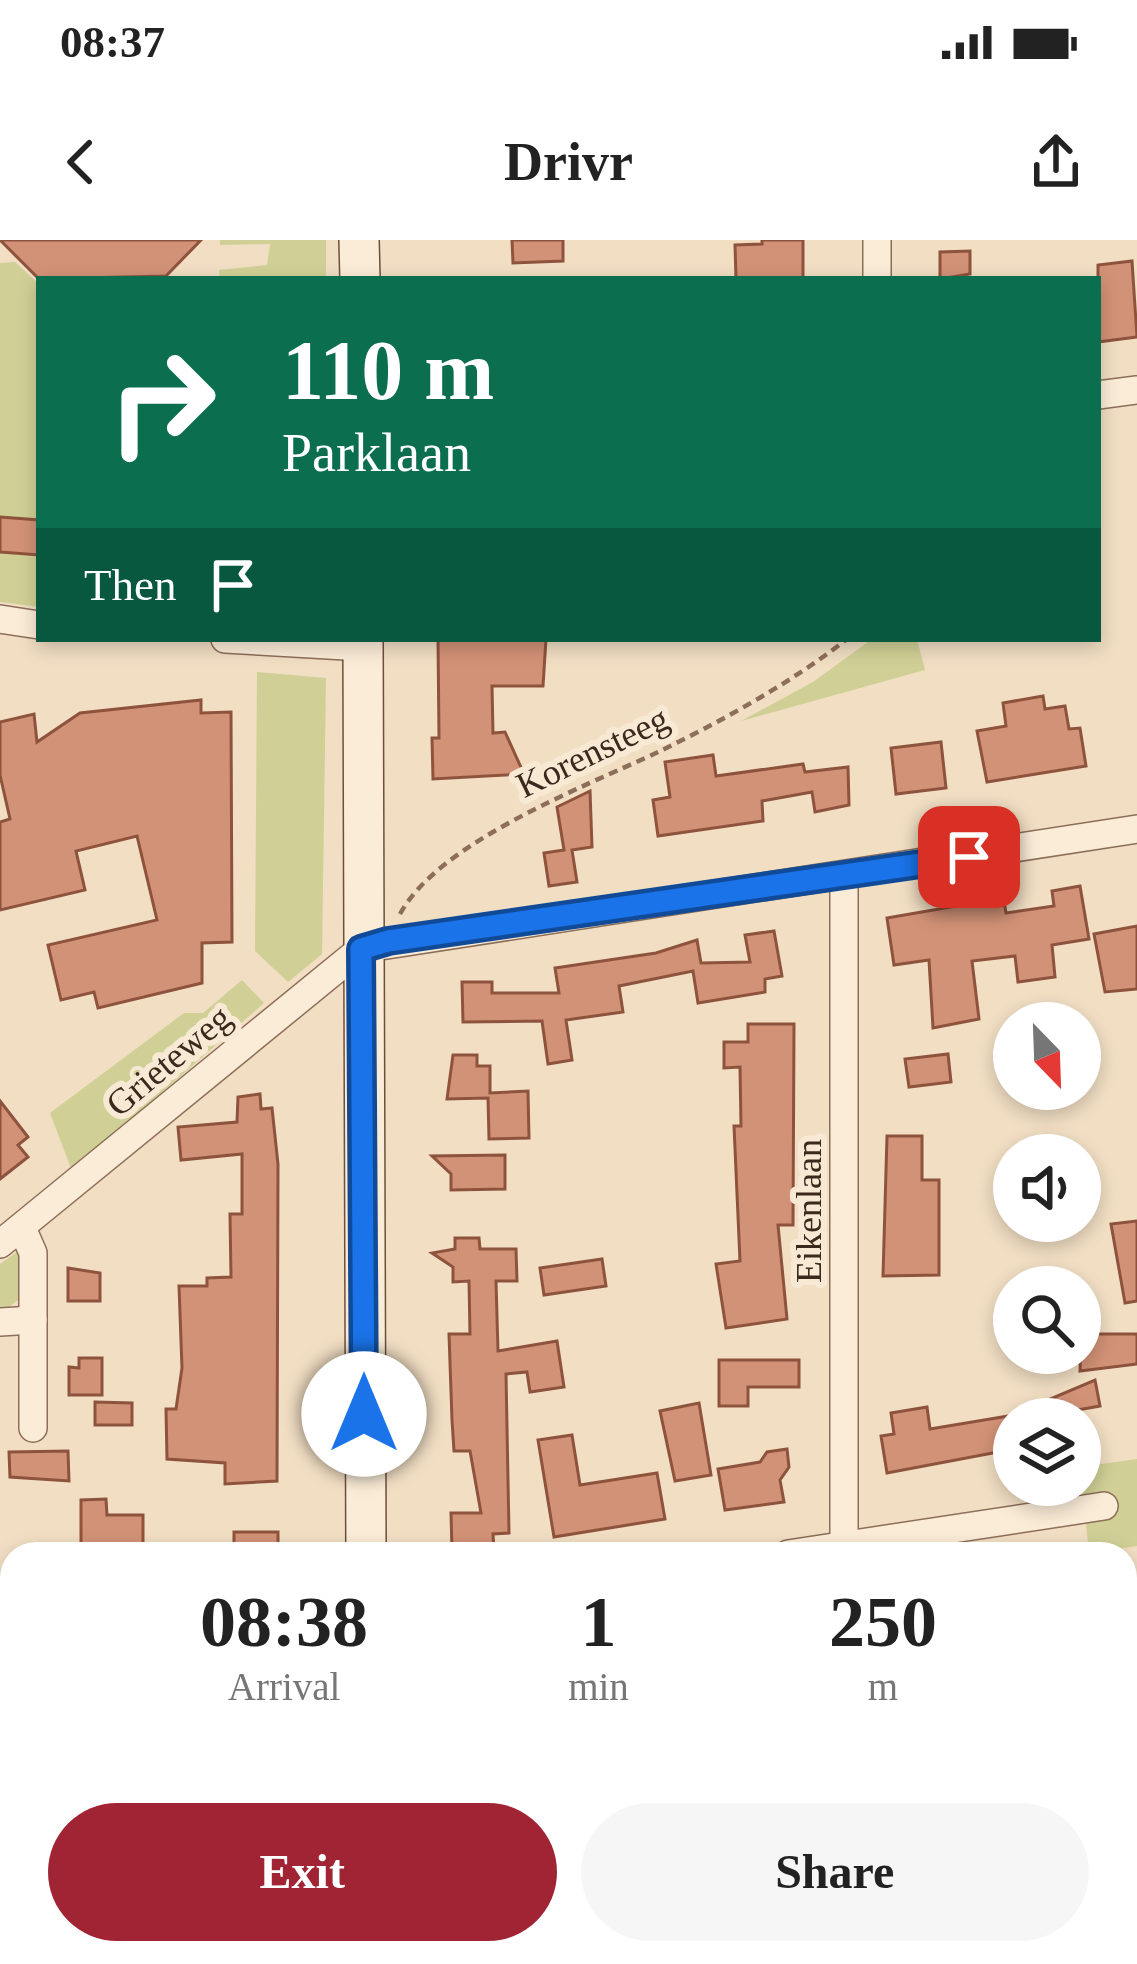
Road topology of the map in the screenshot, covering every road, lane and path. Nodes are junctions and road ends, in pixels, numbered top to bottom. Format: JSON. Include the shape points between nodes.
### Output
{"nodes":[{"id":1,"x":359,"y":240,"type":"edge"},
{"id":2,"x":877,"y":240,"type":"edge"},
{"id":3,"x":360,"y":276,"type":"edge"},
{"id":4,"x":877,"y":276,"type":"edge"},
{"id":5,"x":1137,"y":390,"type":"edge"},
{"id":6,"x":1101,"y":395,"type":"edge"},
{"id":7,"x":0,"y":620,"type":"edge"},
{"id":8,"x":36,"y":626,"type":"edge"},
{"id":9,"x":328,"y":642,"type":"edge"},
{"id":10,"x":842,"y":642,"type":"edge"},
{"id":11,"x":363,"y":643,"type":"edge"},
{"id":12,"x":1137,"y":829,"type":"edge"},
{"id":13,"x":844,"y":878,"type":"junction"},
{"id":14,"x":375,"y":945,"type":"junction"},
{"id":15,"x":11,"y":1236,"type":"edge"},
{"id":16,"x":33,"y":1320,"type":"junction"},
{"id":17,"x":0,"y":1322,"type":"edge"},
{"id":18,"x":33,"y":1428,"type":"dead end"},
{"id":19,"x":1104,"y":1506,"type":"dead end"},
{"id":20,"x":366,"y":1542,"type":"edge"},
{"id":21,"x":844,"y":1542,"type":"edge"},
{"id":22,"x":938,"y":1542,"type":"edge"}],
"edges":[{"from":1,"to":3,"type":"main road"},
{"from":2,"to":4,"type":"street"},
{"from":5,"to":6,"type":"street"},
{"from":7,"to":8,"type":"street"},
{"from":9,"to":11,"type":"street"},
{"from":10,"to":14,"type":"path","name":"Korensteeg","via":[[658,752],[511,821],[418,892]]},
{"from":11,"to":14,"type":"main road"},
{"from":12,"to":13,"type":"street"},
{"from":13,"to":14,"type":"street"},
{"from":13,"to":21,"type":"street","name":"Eikenlaan"},
{"from":14,"to":15,"type":"street","name":"Grieteweg"},
{"from":14,"to":20,"type":"main road"},
{"from":15,"to":16,"type":"street","name":"Grieteweg","via":[[33,1253]]},
{"from":16,"to":17,"type":"street"},
{"from":16,"to":18,"type":"street","name":"Grieteweg"},
{"from":19,"to":22,"type":"street"}]}
